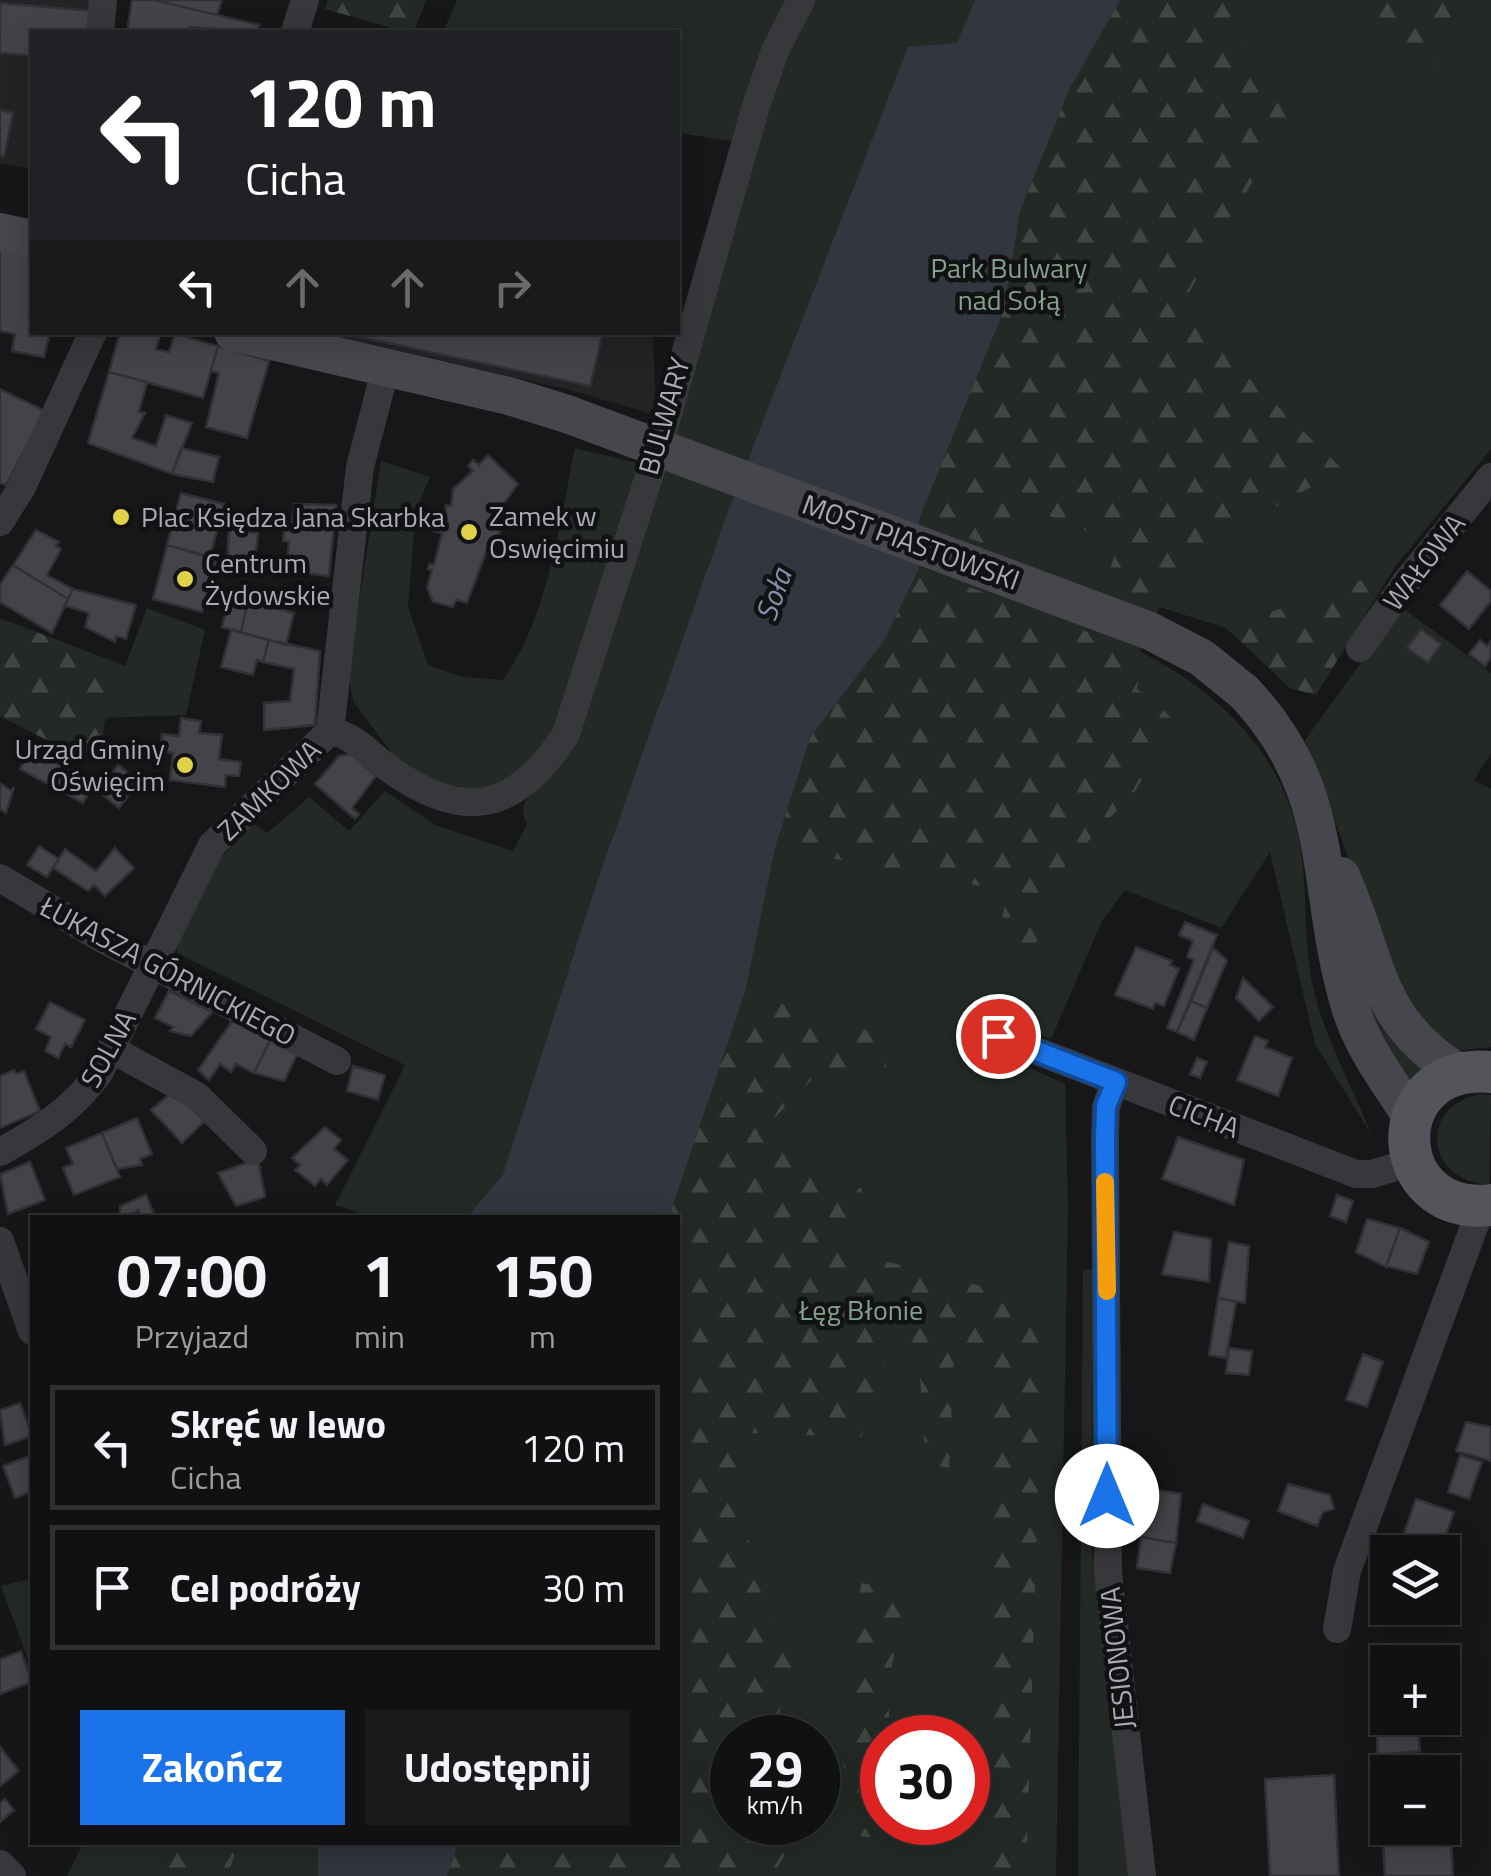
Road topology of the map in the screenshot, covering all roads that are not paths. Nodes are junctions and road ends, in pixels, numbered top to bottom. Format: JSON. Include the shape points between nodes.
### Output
{"nodes":[{"id":1,"x":103,"y":0,"type":"edge"},
{"id":2,"x":305,"y":0,"type":"edge"},
{"id":3,"x":801,"y":0,"type":"edge"},
{"id":4,"x":100,"y":30,"type":"edge"},
{"id":5,"x":297,"y":30,"type":"edge"},
{"id":6,"x":0,"y":232,"type":"edge"},
{"id":7,"x":30,"y":240,"type":"edge"},
{"id":8,"x":93,"y":335,"type":"edge"},
{"id":9,"x":246,"y":335,"type":"edge"},
{"id":10,"x":386,"y":366,"type":"junction"},
{"id":11,"x":1491,"y":477,"type":"edge"},
{"id":12,"x":0,"y":522,"type":"edge"},
{"id":13,"x":1360,"y":648,"type":"dead end"},
{"id":14,"x":330,"y":731,"type":"junction"},
{"id":15,"x":1319,"y":828,"type":"junction"},
{"id":16,"x":0,"y":878,"type":"edge"},
{"id":17,"x":152,"y":966,"type":"junction"},
{"id":18,"x":998,"y":1036,"type":"dead end"},
{"id":19,"x":111,"y":1049,"type":"junction"},
{"id":20,"x":336,"y":1062,"type":"dead end"},
{"id":21,"x":1475,"y":1072,"type":"edge"},
{"id":22,"x":1116,"y":1082,"type":"junction"},
{"id":23,"x":1412,"y":1116,"type":"junction"},
{"id":24,"x":253,"y":1151,"type":"dead end"},
{"id":25,"x":0,"y":1152,"type":"edge"},
{"id":26,"x":1412,"y":1162,"type":"junction"},
{"id":27,"x":1483,"y":1206,"type":"edge"},
{"id":28,"x":0,"y":1241,"type":"edge"},
{"id":29,"x":30,"y":1324,"type":"edge"},
{"id":30,"x":1337,"y":1629,"type":"dead end"},
{"id":31,"x":0,"y":1864,"type":"edge"},
{"id":32,"x":12,"y":1876,"type":"edge"},
{"id":33,"x":1142,"y":1876,"type":"edge"}],
"edges":[{"from":1,"to":4,"type":"street"},
{"from":2,"to":5,"type":"street"},
{"from":3,"to":14,"type":"street","name":"BULWARY","via":[[756,106],[660,442],[566,734],[549,761],[519,791],[502,798],[482,804],[446,800]]},
{"from":6,"to":7,"type":"street"},
{"from":8,"to":12,"type":"street"},
{"from":9,"to":10,"type":"street","name":"MOST PIASTOWSKI"},
{"from":10,"to":14,"type":"street","name":"ZAMKOWA","via":[[360,467]]},
{"from":10,"to":15,"type":"street","name":"MOST PIASTOWSKI","bridge":true,"via":[[567,414],[1150,631],[1202,658],[1244,692],[1292,752]]},
{"from":11,"to":13,"type":"street","name":"WAŁOWA"},
{"from":14,"to":17,"type":"street","name":"ZAMKOWA","via":[[212,845]]},
{"from":15,"to":21,"type":"street","via":[[1391,1008],[1415,1042]]},
{"from":15,"to":23,"type":"street","via":[[1350,1006],[1370,1054]]},
{"from":16,"to":17,"type":"street","name":"ŁUKASZA GÓRNICKIEGO"},
{"from":17,"to":19,"type":"street","name":"SOLNA"},
{"from":17,"to":20,"type":"street","name":"ŁUKASZA GÓRNICKIEGO"},
{"from":18,"to":22,"type":"street","name":"CICHA"},
{"from":19,"to":24,"type":"street","via":[[197,1096]]},
{"from":19,"to":25,"type":"street","name":"SOLNA","via":[[62,1116]]},
{"from":21,"to":23,"type":"main road","via":[[1436,1084]]},
{"from":22,"to":26,"type":"street","name":"CICHA","via":[[1356,1174]]},
{"from":22,"to":33,"type":"street","name":"JESIONOWA","via":[[1106,1106],[1105,1138],[1108,1572]]},
{"from":23,"to":26,"type":"main road"},
{"from":26,"to":27,"type":"main road","via":[[1439,1196]]},
{"from":27,"to":30,"type":"street","via":[[1347,1570]]},
{"from":28,"to":29,"type":"street"},
{"from":31,"to":32,"type":"street"}]}
